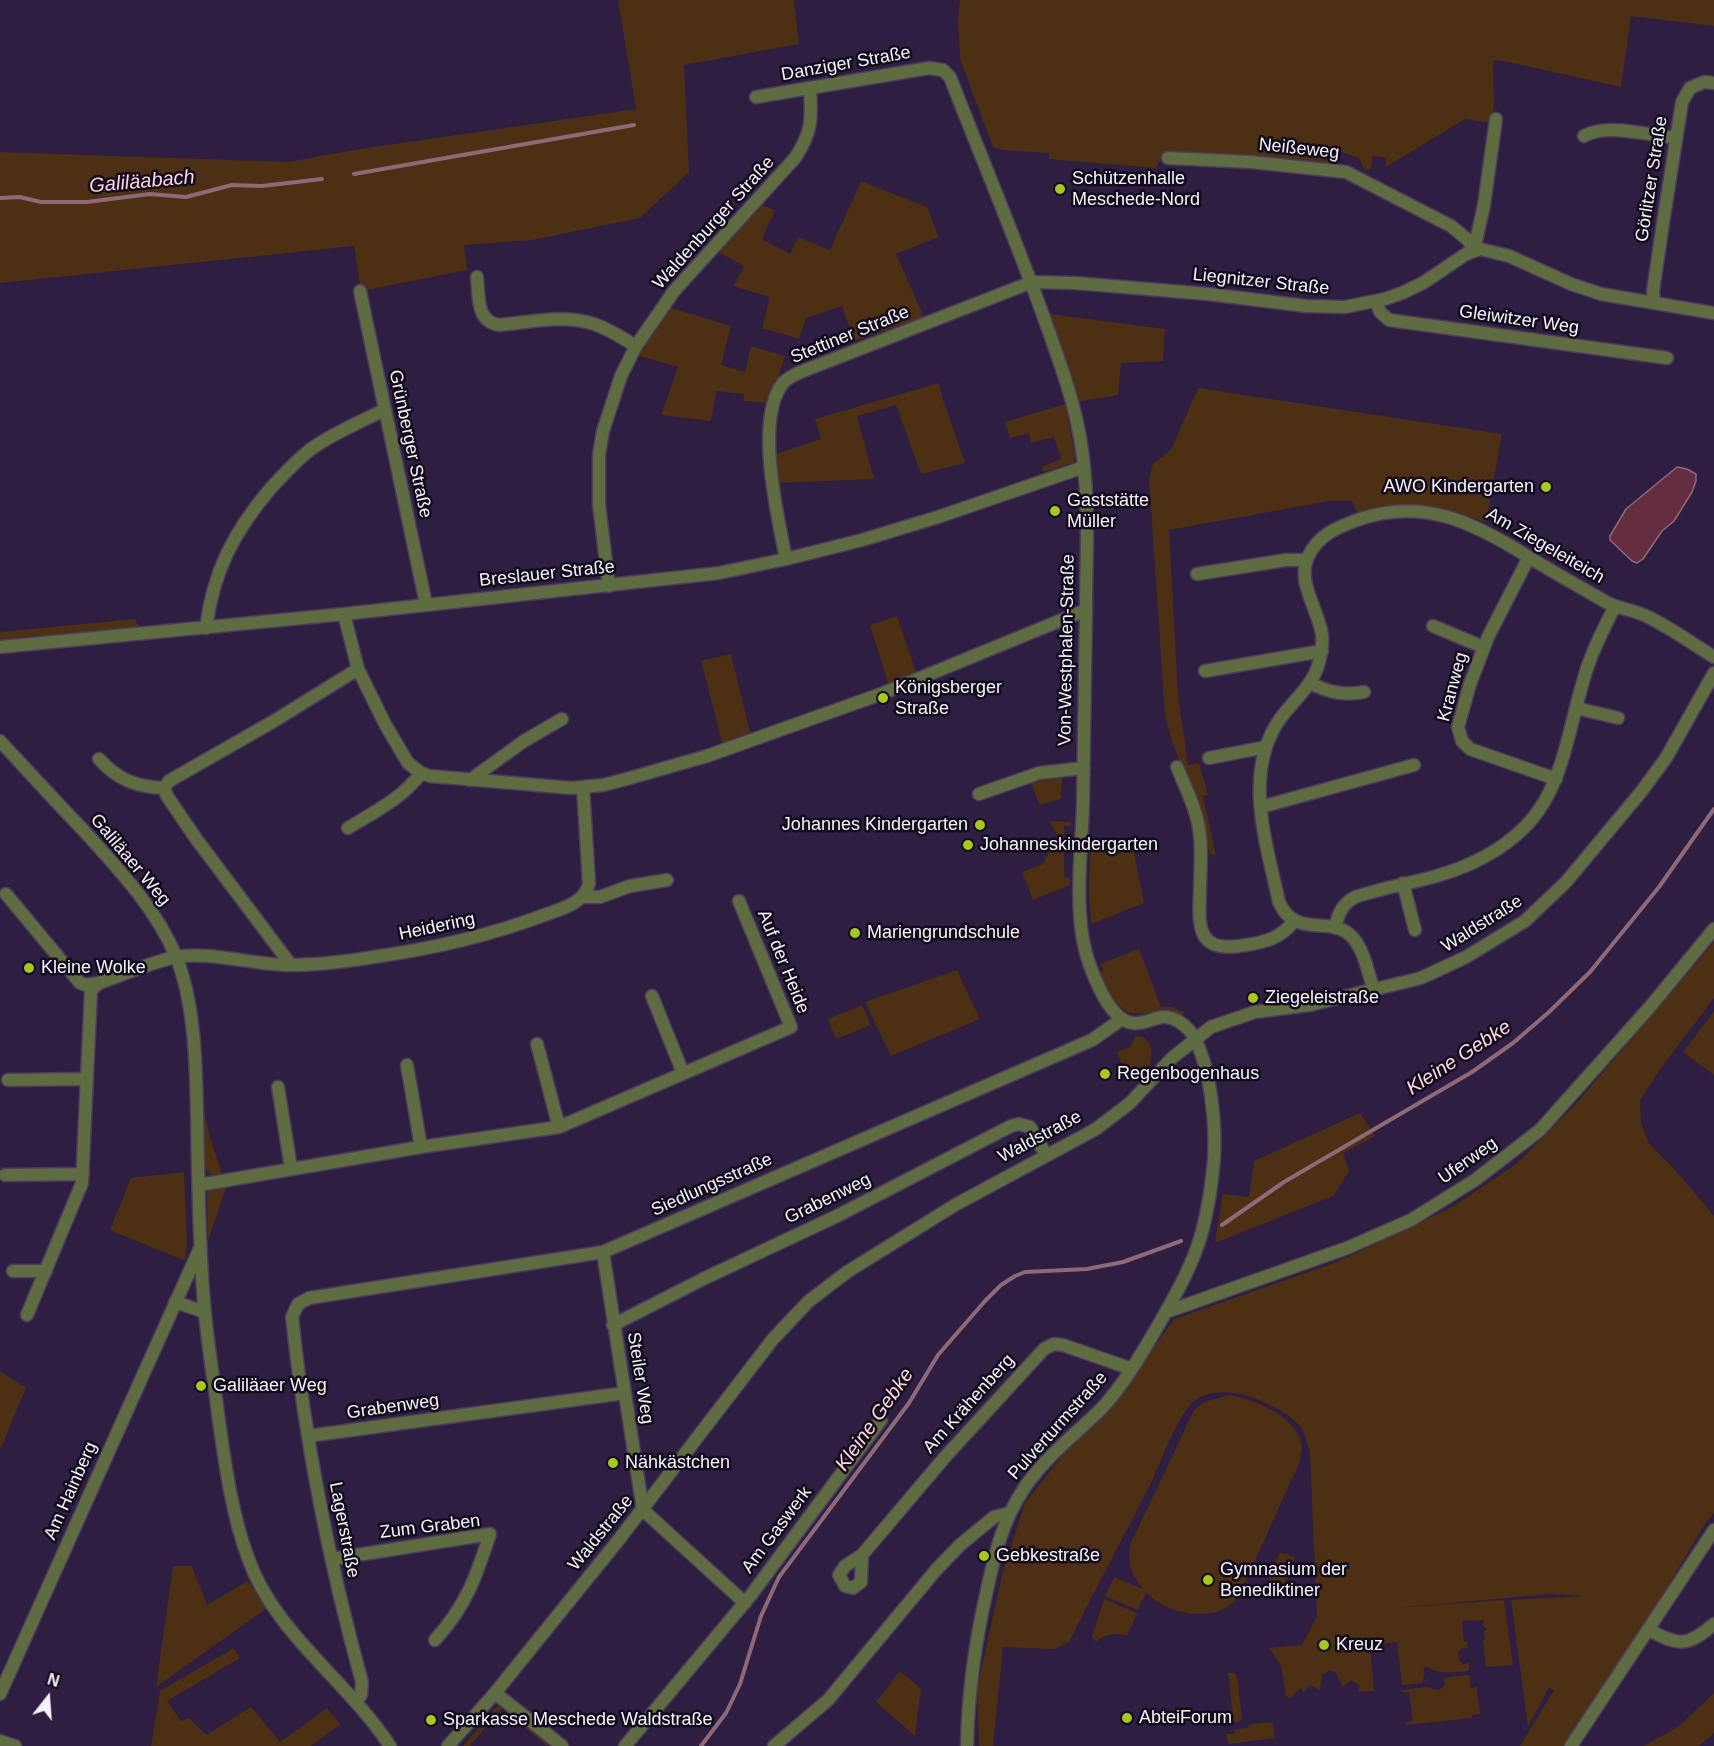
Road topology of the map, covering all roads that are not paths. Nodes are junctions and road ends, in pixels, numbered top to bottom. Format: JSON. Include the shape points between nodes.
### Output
{"nodes":[{"id":1,"x":943,"y":70,"type":"joint"},
{"id":2,"x":1714,"y":83,"type":"edge"},
{"id":3,"x":810,"y":89,"type":"junction"},
{"id":4,"x":756,"y":97,"type":"dead end"},
{"id":5,"x":1496,"y":119,"type":"dead end"},
{"id":6,"x":1584,"y":136,"type":"dead end"},
{"id":7,"x":1676,"y":138,"type":"junction"},
{"id":8,"x":1168,"y":158,"type":"dead end"},
{"id":9,"x":1474,"y":250,"type":"junction"},
{"id":10,"x":477,"y":277,"type":"dead end"},
{"id":11,"x":1032,"y":282,"type":"junction"},
{"id":12,"x":360,"y":291,"type":"dead end"},
{"id":13,"x":1376,"y":301,"type":"junction"},
{"id":14,"x":1654,"y":303,"type":"junction"},
{"id":15,"x":1714,"y":313,"type":"edge"},
{"id":16,"x":636,"y":346,"type":"junction"},
{"id":17,"x":1667,"y":358,"type":"dead end"},
{"id":18,"x":384,"y":410,"type":"junction"},
{"id":19,"x":1084,"y":466,"type":"junction"},
{"id":20,"x":1529,"y":558,"type":"junction"},
{"id":21,"x":786,"y":559,"type":"junction"},
{"id":22,"x":1306,"y":560,"type":"junction"},
{"id":23,"x":1197,"y":574,"type":"dead end"},
{"id":24,"x":609,"y":586,"type":"junction"},
{"id":25,"x":426,"y":604,"type":"junction"},
{"id":26,"x":1615,"y":606,"type":"junction"},
{"id":27,"x":1086,"y":610,"type":"junction"},
{"id":28,"x":344,"y":614,"type":"junction"},
{"id":29,"x":1432,"y":626,"type":"dead end"},
{"id":30,"x":206,"y":628,"type":"junction"},
{"id":31,"x":1483,"y":647,"type":"junction"},
{"id":32,"x":0,"y":648,"type":"edge"},
{"id":33,"x":1322,"y":651,"type":"junction"},
{"id":34,"x":1714,"y":657,"type":"edge"},
{"id":35,"x":358,"y":669,"type":"junction"},
{"id":36,"x":1205,"y":671,"type":"dead end"},
{"id":37,"x":1714,"y":673,"type":"edge"},
{"id":38,"x":1310,"y":683,"type":"junction"},
{"id":39,"x":1364,"y":692,"type":"dead end"},
{"id":40,"x":1576,"y":708,"type":"junction"},
{"id":41,"x":1618,"y":718,"type":"dead end"},
{"id":42,"x":562,"y":719,"type":"dead end"},
{"id":43,"x":0,"y":741,"type":"edge"},
{"id":44,"x":1266,"y":747,"type":"junction"},
{"id":45,"x":1209,"y":758,"type":"dead end"},
{"id":46,"x":99,"y":759,"type":"dead end"},
{"id":47,"x":1414,"y":765,"type":"dead end"},
{"id":48,"x":1177,"y":767,"type":"dead end"},
{"id":49,"x":1084,"y":768,"type":"junction"},
{"id":50,"x":421,"y":773,"type":"junction"},
{"id":51,"x":1556,"y":779,"type":"junction"},
{"id":52,"x":470,"y":780,"type":"junction"},
{"id":53,"x":583,"y":787,"type":"junction"},
{"id":54,"x":164,"y":788,"type":"junction"},
{"id":55,"x":979,"y":794,"type":"dead end"},
{"id":56,"x":1261,"y":807,"type":"junction"},
{"id":57,"x":348,"y":828,"type":"dead end"},
{"id":58,"x":667,"y":880,"type":"dead end"},
{"id":59,"x":1403,"y":883,"type":"junction"},
{"id":60,"x":6,"y":894,"type":"dead end"},
{"id":61,"x":583,"y":897,"type":"junction"},
{"id":62,"x":739,"y":901,"type":"dead end"},
{"id":63,"x":1294,"y":921,"type":"junction"},
{"id":64,"x":1335,"y":928,"type":"junction"},
{"id":65,"x":1714,"y":929,"type":"edge"},
{"id":66,"x":1415,"y":930,"type":"dead end"},
{"id":67,"x":176,"y":957,"type":"junction"},
{"id":68,"x":291,"y":965,"type":"junction"},
{"id":69,"x":99,"y":983,"type":"junction"},
{"id":70,"x":1374,"y":990,"type":"junction"},
{"id":71,"x":652,"y":996,"type":"dead end"},
{"id":72,"x":1122,"y":1019,"type":"junction"},
{"id":73,"x":1196,"y":1038,"type":"junction"},
{"id":74,"x":537,"y":1044,"type":"dead end"},
{"id":75,"x":407,"y":1065,"type":"dead end"},
{"id":76,"x":683,"y":1073,"type":"junction"},
{"id":77,"x":87,"y":1079,"type":"junction"},
{"id":78,"x":8,"y":1080,"type":"dead end"},
{"id":79,"x":278,"y":1087,"type":"dead end"},
{"id":80,"x":559,"y":1127,"type":"junction"},
{"id":81,"x":421,"y":1147,"type":"junction"},
{"id":82,"x":1046,"y":1155,"type":"junction"},
{"id":83,"x":291,"y":1168,"type":"junction"},
{"id":84,"x":83,"y":1174,"type":"junction"},
{"id":85,"x":5,"y":1175,"type":"dead end"},
{"id":86,"x":199,"y":1185,"type":"junction"},
{"id":87,"x":201,"y":1246,"type":"junction"},
{"id":88,"x":603,"y":1252,"type":"junction"},
{"id":89,"x":13,"y":1270,"type":"dead end"},
{"id":90,"x":46,"y":1271,"type":"junction"},
{"id":91,"x":175,"y":1302,"type":"junction"},
{"id":92,"x":295,"y":1308,"type":"joint"},
{"id":93,"x":205,"y":1312,"type":"junction"},
{"id":94,"x":1166,"y":1312,"type":"junction"},
{"id":95,"x":27,"y":1315,"type":"dead end"},
{"id":96,"x":613,"y":1325,"type":"junction"},
{"id":97,"x":1132,"y":1369,"type":"junction"},
{"id":98,"x":625,"y":1393,"type":"junction"},
{"id":99,"x":881,"y":1420,"type":"dead end"},
{"id":100,"x":308,"y":1437,"type":"junction"},
{"id":101,"x":643,"y":1510,"type":"junction"},
{"id":102,"x":1010,"y":1513,"type":"junction"},
{"id":103,"x":1714,"y":1530,"type":"edge"},
{"id":104,"x":862,"y":1555,"type":"dead end"},
{"id":105,"x":332,"y":1559,"type":"junction"},
{"id":106,"x":745,"y":1603,"type":"junction"},
{"id":107,"x":1714,"y":1624,"type":"edge"},
{"id":108,"x":1649,"y":1630,"type":"junction"},
{"id":109,"x":435,"y":1640,"type":"dead end"},
{"id":110,"x":495,"y":1693,"type":"junction"},
{"id":111,"x":0,"y":1694,"type":"edge"},
{"id":112,"x":357,"y":1702,"type":"junction"},
{"id":113,"x":0,"y":1741,"type":"edge"},
{"id":114,"x":15,"y":1746,"type":"edge"},
{"id":115,"x":390,"y":1746,"type":"edge"},
{"id":116,"x":448,"y":1746,"type":"edge"},
{"id":117,"x":562,"y":1746,"type":"edge"},
{"id":118,"x":625,"y":1746,"type":"edge"},
{"id":119,"x":774,"y":1746,"type":"edge"},
{"id":120,"x":967,"y":1746,"type":"edge"},
{"id":121,"x":1571,"y":1746,"type":"edge"}],
"edges":[{"from":1,"to":3,"type":"street","name":"Danziger Straße","via":[[929,68]]},
{"from":1,"to":11,"type":"street","name":"Von-Westphalen-Straße","via":[[950,77]]},
{"from":2,"to":7,"type":"street","name":"Görlitzer Straße","via":[[1699,83],[1686,91]]},
{"from":3,"to":4,"type":"street","name":"Danziger Straße"},
{"from":3,"to":16,"type":"street","name":"Waldenburger Straße","via":[[812,118],[801,150],[693,268]]},
{"from":5,"to":9,"type":"street"},
{"from":6,"to":7,"type":"street","via":[[1608,129]]},
{"from":7,"to":14,"type":"street","name":"Görlitzer Straße"},
{"from":8,"to":9,"type":"street","name":"Neißeweg","via":[[1346,172],[1451,226]]},
{"from":9,"to":13,"type":"street","name":"Liegnitzer Straße","via":[[1418,285]]},
{"from":9,"to":14,"type":"street","via":[[1502,253],[1593,292]]},
{"from":10,"to":16,"type":"street","via":[[482,314],[490,323],[585,321]]},
{"from":11,"to":13,"type":"street","name":"Liegnitzer Straße","via":[[1048,280],[1172,291],[1323,308]]},
{"from":11,"to":19,"type":"street","name":"Von-Westphalen-Straße","via":[[1077,416]]},
{"from":11,"to":21,"type":"street","name":"Stettiner Straße","via":[[798,373],[783,383],[772,411],[770,453]]},
{"from":12,"to":18,"type":"street","name":"Grünberger Straße"},
{"from":13,"to":17,"type":"street","name":"Gleiwitzer Weg","via":[[1389,320]]},
{"from":14,"to":15,"type":"street"},
{"from":16,"to":24,"type":"street","name":"Waldenburger Straße","via":[[621,376],[599,455],[599,505]]},
{"from":18,"to":25,"type":"street","name":"Grünberger Straße"},
{"from":18,"to":30,"type":"street","via":[[314,447],[261,500],[228,549],[208,605]]},
{"from":19,"to":21,"type":"street","name":"Breslauer Straße","via":[[938,517]]},
{"from":19,"to":27,"type":"street","name":"Von-Westphalen-Straße"},
{"from":20,"to":22,"type":"street","name":"Am Ziegeleiteich","via":[[1500,538],[1464,521],[1436,514],[1396,512],[1328,532]]},
{"from":20,"to":26,"type":"street","name":"Am Ziegeleiteich"},
{"from":20,"to":31,"type":"street","name":"Kranweg"},
{"from":21,"to":24,"type":"street","name":"Breslauer Straße","via":[[719,573]]},
{"from":22,"to":23,"type":"street"},
{"from":22,"to":33,"type":"street"},
{"from":24,"to":25,"type":"street","name":"Breslauer Straße"},
{"from":25,"to":28,"type":"street","name":"Breslauer Straße"},
{"from":26,"to":34,"type":"street","name":"Am Ziegeleiteich","via":[[1650,618]]},
{"from":26,"to":40,"type":"street","via":[[1594,651]]},
{"from":27,"to":49,"type":"street","name":"Von-Westphalen-Straße"},
{"from":27,"to":53,"type":"street","via":[[881,694],[770,734],[639,776]]},
{"from":28,"to":30,"type":"street","name":"Breslauer Straße"},
{"from":28,"to":35,"type":"street"},
{"from":29,"to":31,"type":"street","name":"Kranweg"},
{"from":30,"to":32,"type":"street","name":"Breslauer Straße"},
{"from":31,"to":51,"type":"street","name":"Kranweg","via":[[1461,714],[1458,733],[1464,745]]},
{"from":33,"to":36,"type":"street"},
{"from":33,"to":38,"type":"street"},
{"from":35,"to":50,"type":"street","via":[[400,753]]},
{"from":35,"to":54,"type":"street","via":[[169,781]]},
{"from":37,"to":70,"type":"street","name":"Waldstraße","via":[[1660,766],[1541,907],[1511,931],[1447,967]]},
{"from":38,"to":39,"type":"street","via":[[1336,693]]},
{"from":38,"to":44,"type":"street","via":[[1276,725]]},
{"from":40,"to":41,"type":"street"},
{"from":40,"to":51,"type":"street","via":[[1569,744]]},
{"from":42,"to":52,"type":"street"},
{"from":43,"to":67,"type":"street","name":"Galiläaer Weg","via":[[139,893]]},
{"from":44,"to":45,"type":"street"},
{"from":44,"to":56,"type":"street","via":[[1260,773]]},
{"from":46,"to":54,"type":"street","via":[[129,783]]},
{"from":47,"to":56,"type":"street"},
{"from":48,"to":63,"type":"street","via":[[1199,830],[1199,921],[1204,936],[1222,948],[1246,945],[1277,938]]},
{"from":49,"to":55,"type":"street","via":[[1039,773]]},
{"from":49,"to":72,"type":"street","name":"Von-Westphalen-Straße","via":[[1079,896],[1082,935],[1100,986],[1111,1008]]},
{"from":50,"to":52,"type":"street"},
{"from":50,"to":57,"type":"street","via":[[403,793]]},
{"from":51,"to":59,"type":"street","via":[[1539,812],[1507,844],[1462,867]]},
{"from":52,"to":53,"type":"street"},
{"from":53,"to":61,"type":"street","via":[[589,883]]},
{"from":54,"to":68,"type":"street","via":[[197,840]]},
{"from":56,"to":63,"type":"street","via":[[1279,902]]},
{"from":58,"to":61,"type":"street","name":"Heidering","via":[[630,886],[600,897]]},
{"from":59,"to":64,"type":"street","via":[[1349,900],[1341,909]]},
{"from":59,"to":66,"type":"street"},
{"from":60,"to":69,"type":"street","via":[[80,983]]},
{"from":61,"to":68,"type":"street","name":"Heidering","via":[[500,931],[458,943],[355,960]]},
{"from":62,"to":76,"type":"street","name":"Auf der Heide","via":[[791,1027]]},
{"from":63,"to":64,"type":"street"},
{"from":64,"to":70,"type":"street","via":[[1350,935],[1359,947]]},
{"from":65,"to":94,"type":"street","name":"Uferweg","via":[[1540,1130],[1475,1180],[1418,1216],[1347,1248]]},
{"from":67,"to":68,"type":"street","name":"Heidering","via":[[198,955]]},
{"from":67,"to":69,"type":"street","name":"Heidering"},
{"from":67,"to":86,"type":"street","name":"Galiläaer Weg","via":[[191,1019]]},
{"from":69,"to":77,"type":"street","via":[[90,993]]},
{"from":70,"to":73,"type":"street","name":"Waldstraße","via":[[1310,1005],[1256,1012],[1211,1027]]},
{"from":71,"to":76,"type":"street"},
{"from":72,"to":73,"type":"street","via":[[1138,1023],[1171,1018]]},
{"from":72,"to":88,"type":"street","name":"Siedlungsstraße","via":[[1092,1040]]},
{"from":73,"to":82,"type":"street","name":"Waldstraße","via":[[1115,1116]]},
{"from":73,"to":94,"type":"street","name":"Pulverturmstraße","via":[[1210,1098],[1212,1170],[1197,1249]]},
{"from":74,"to":80,"type":"street"},
{"from":75,"to":81,"type":"street"},
{"from":76,"to":80,"type":"street","name":"Auf der Heide"},
{"from":77,"to":78,"type":"street"},
{"from":77,"to":84,"type":"street"},
{"from":79,"to":83,"type":"street"},
{"from":80,"to":81,"type":"street","name":"Auf der Heide"},
{"from":81,"to":83,"type":"street","name":"Auf der Heide"},
{"from":82,"to":96,"type":"street","name":"Grabenweg","via":[[1030,1127],[1016,1124]]},
{"from":82,"to":101,"type":"street","name":"Waldstraße","via":[[946,1210],[808,1301],[773,1339]]},
{"from":83,"to":86,"type":"street","name":"Auf der Heide"},
{"from":84,"to":85,"type":"street"},
{"from":84,"to":90,"type":"street"},
{"from":86,"to":87,"type":"street","name":"Galiläaer Weg"},
{"from":87,"to":91,"type":"street","name":"Am Hainberg"},
{"from":87,"to":93,"type":"street","name":"Galiläaer Weg"},
{"from":88,"to":92,"type":"street","name":"Siedlungsstraße","via":[[309,1298]]},
{"from":88,"to":96,"type":"street","name":"Steiler Weg"},
{"from":89,"to":90,"type":"street"},
{"from":90,"to":95,"type":"street"},
{"from":91,"to":93,"type":"street"},
{"from":91,"to":111,"type":"street","name":"Am Hainberg"},
{"from":92,"to":100,"type":"street","name":"Lagerstraße","via":[[293,1327]]},
{"from":93,"to":112,"type":"street","name":"Galiläaer Weg","via":[[234,1520],[249,1561],[260,1585],[296,1638]]},
{"from":94,"to":97,"type":"street","name":"Pulverturmstraße"},
{"from":96,"to":98,"type":"street","name":"Steiler Weg"},
{"from":97,"to":102,"type":"street","name":"Pulverturmstraße","via":[[1102,1407],[1034,1475]]},
{"from":97,"to":104,"type":"street","name":"Am Krähenberg","via":[[1063,1345],[1044,1348]]},
{"from":98,"to":100,"type":"street","name":"Grabenweg"},
{"from":98,"to":101,"type":"street","name":"Steiler Weg"},
{"from":99,"to":106,"type":"street","name":"Am Gaswerk"},
{"from":100,"to":105,"type":"street","name":"Lagerstraße"},
{"from":101,"to":106,"type":"street","name":"Am Gaswerk"},
{"from":101,"to":110,"type":"street","name":"Waldstraße"},
{"from":102,"to":119,"type":"street","via":[[994,1517],[960,1545],[844,1683]]},
{"from":102,"to":120,"type":"street","name":"Pulverturmstraße","via":[[995,1554],[977,1636],[968,1697]]},
{"from":103,"to":108,"type":"street"},
{"from":105,"to":109,"type":"street","name":"Zum Graben","via":[[490,1534],[462,1606]]},
{"from":105,"to":112,"type":"street","name":"Lagerstraße","via":[[362,1682]]},
{"from":106,"to":118,"type":"street","name":"Am Gaswerk"},
{"from":107,"to":108,"type":"street","via":[[1686,1642],[1668,1640]]},
{"from":108,"to":121,"type":"street"},
{"from":110,"to":116,"type":"street","name":"Waldstraße"},
{"from":110,"to":117,"type":"street"},
{"from":112,"to":115,"type":"street"},
{"from":113,"to":114,"type":"street"}]}
